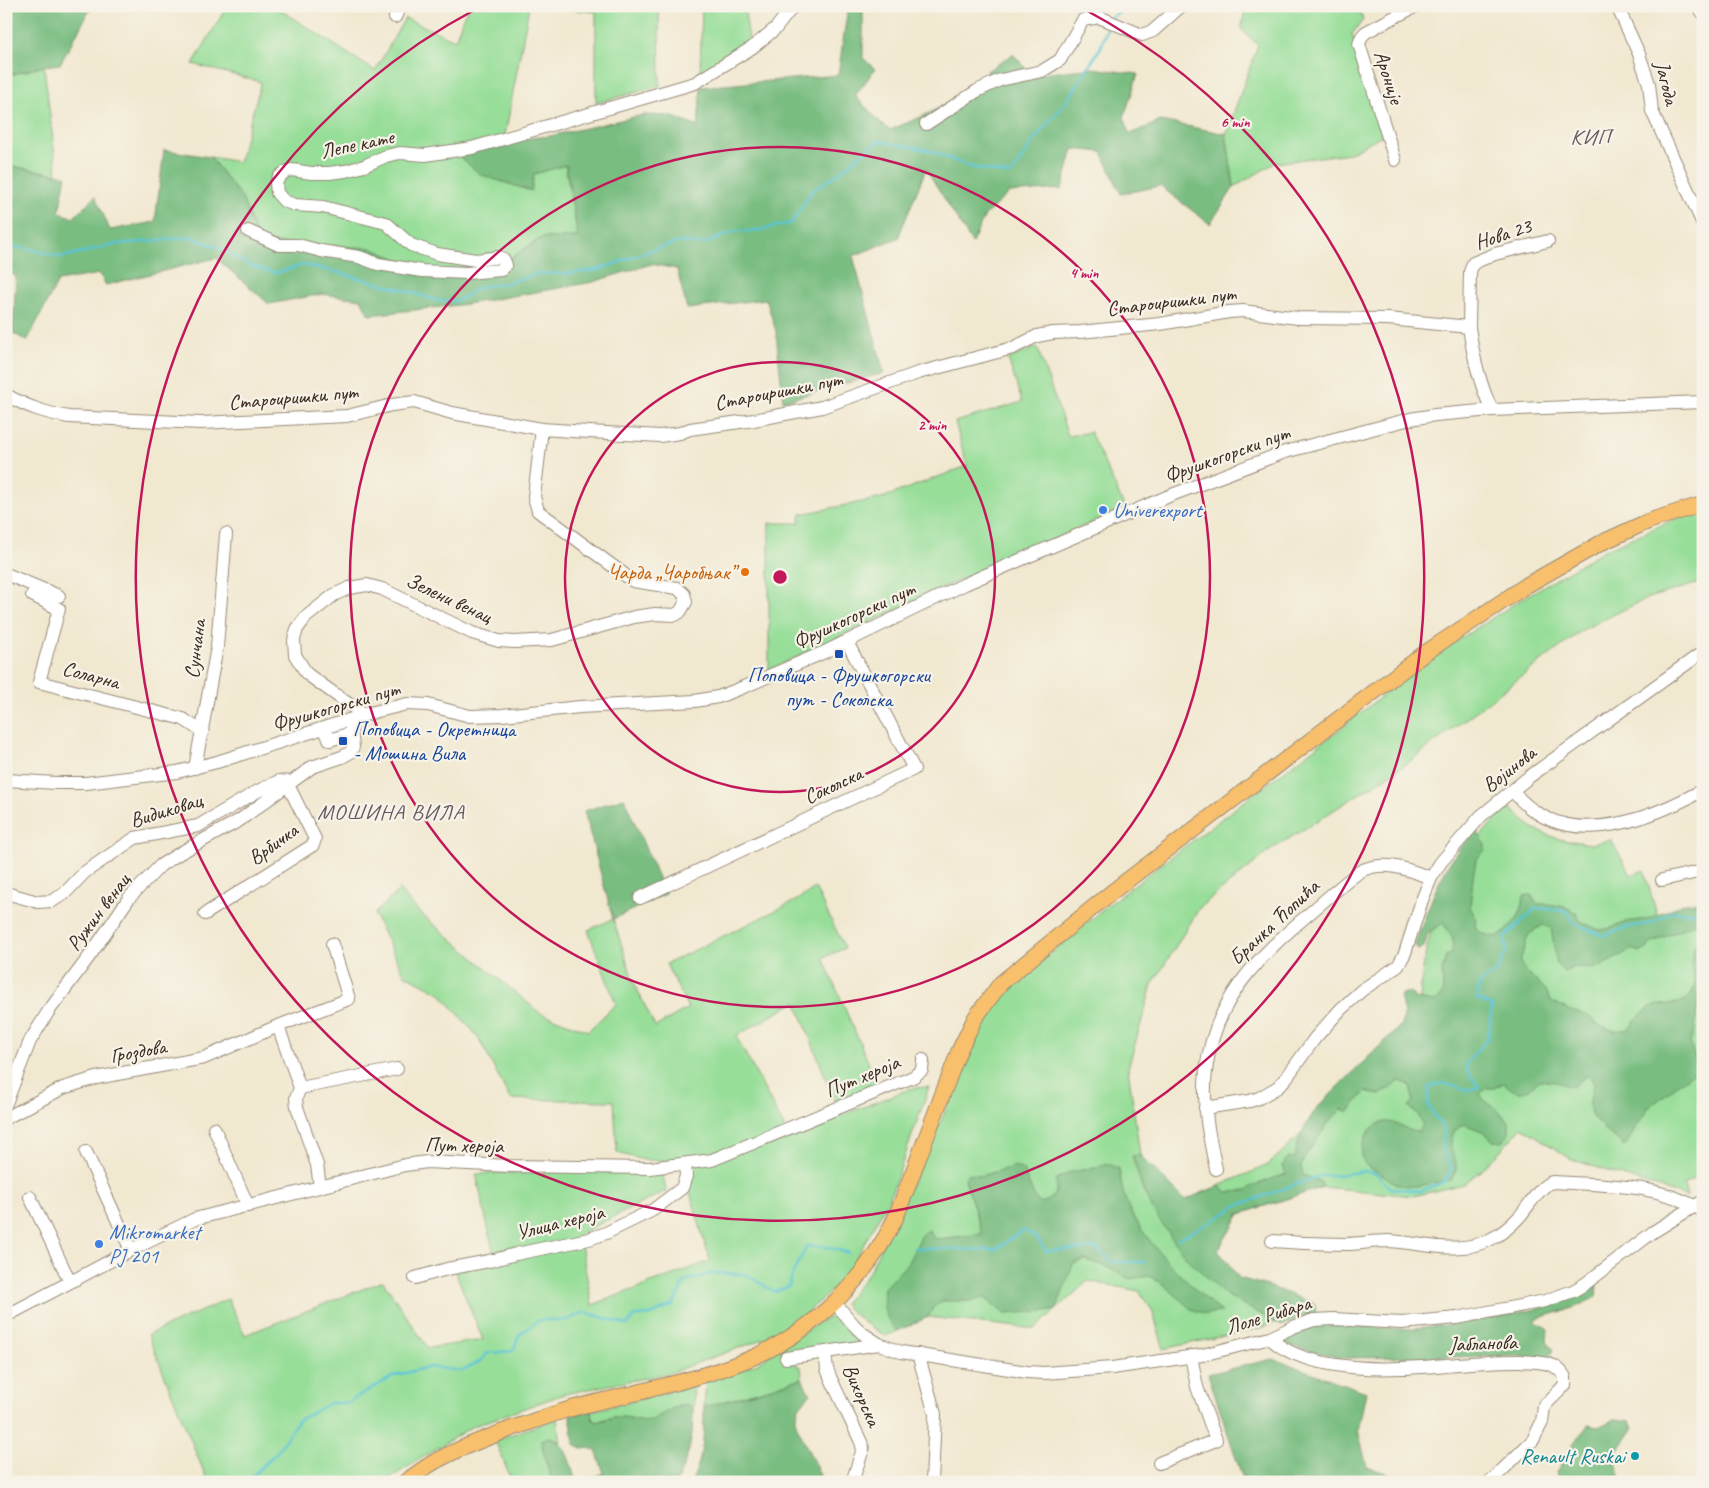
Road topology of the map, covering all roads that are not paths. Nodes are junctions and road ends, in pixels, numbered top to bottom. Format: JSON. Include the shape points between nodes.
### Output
{"nodes":[{"id":1,"x":793,"y":6,"type":"edge"},
{"id":2,"x":1181,"y":6,"type":"edge"},
{"id":3,"x":1416,"y":6,"type":"edge"},
{"id":4,"x":1617,"y":6,"type":"edge"},
{"id":5,"x":1698,"y":6,"type":"edge"},
{"id":6,"x":1703,"y":13,"type":"edge"},
{"id":7,"x":926,"y":124,"type":"dead end"},
{"id":8,"x":1395,"y":160,"type":"dead end"},
{"id":9,"x":1703,"y":224,"type":"edge"},
{"id":10,"x":248,"y":231,"type":"dead end"},
{"id":11,"x":1548,"y":241,"type":"dead end"},
{"id":12,"x":1469,"y":327,"type":"junction"},
{"id":13,"x":6,"y":395,"type":"edge"},
{"id":14,"x":1703,"y":402,"type":"edge"},
{"id":15,"x":1492,"y":410,"type":"junction"},
{"id":16,"x":542,"y":428,"type":"junction"},
{"id":17,"x":1703,"y":504,"type":"edge"},
{"id":18,"x":226,"y":534,"type":"dead end"},
{"id":19,"x":6,"y":574,"type":"edge"},
{"id":20,"x":32,"y":595,"type":"dead end"},
{"id":21,"x":59,"y":596,"type":"dead end"},
{"id":22,"x":847,"y":642,"type":"junction"},
{"id":23,"x":1703,"y":652,"type":"edge"},
{"id":24,"x":364,"y":715,"type":"junction"},
{"id":25,"x":351,"y":726,"type":"junction"},
{"id":26,"x":203,"y":732,"type":"junction"},
{"id":27,"x":195,"y":768,"type":"junction"},
{"id":28,"x":6,"y":780,"type":"edge"},
{"id":29,"x":289,"y":784,"type":"junction"},
{"id":30,"x":1703,"y":790,"type":"edge"},
{"id":31,"x":1512,"y":791,"type":"junction"},
{"id":32,"x":1703,"y":871,"type":"edge"},
{"id":33,"x":1431,"y":878,"type":"junction"},
{"id":34,"x":1662,"y":880,"type":"dead end"},
{"id":35,"x":6,"y":893,"type":"edge"},
{"id":36,"x":640,"y":898,"type":"dead end"},
{"id":37,"x":205,"y":914,"type":"dead end"},
{"id":38,"x":332,"y":944,"type":"dead end"},
{"id":39,"x":278,"y":1026,"type":"junction"},
{"id":40,"x":923,"y":1060,"type":"dead end"},
{"id":41,"x":397,"y":1069,"type":"dead end"},
{"id":42,"x":300,"y":1088,"type":"junction"},
{"id":43,"x":6,"y":1102,"type":"edge"},
{"id":44,"x":1205,"y":1108,"type":"junction"},
{"id":45,"x":6,"y":1118,"type":"edge"},
{"id":46,"x":214,"y":1128,"type":"dead end"},
{"id":47,"x":86,"y":1152,"type":"dead end"},
{"id":48,"x":685,"y":1165,"type":"junction"},
{"id":49,"x":1216,"y":1169,"type":"dead end"},
{"id":50,"x":320,"y":1187,"type":"junction"},
{"id":51,"x":30,"y":1197,"type":"dead end"},
{"id":52,"x":248,"y":1206,"type":"junction"},
{"id":53,"x":1700,"y":1206,"type":"edge"},
{"id":54,"x":1272,"y":1242,"type":"dead end"},
{"id":55,"x":131,"y":1250,"type":"junction"},
{"id":56,"x":415,"y":1278,"type":"dead end"},
{"id":57,"x":70,"y":1282,"type":"junction"},
{"id":58,"x":836,"y":1303,"type":"junction"},
{"id":59,"x":6,"y":1316,"type":"edge"},
{"id":60,"x":1270,"y":1338,"type":"junction"},
{"id":61,"x":879,"y":1344,"type":"junction"},
{"id":62,"x":825,"y":1353,"type":"junction"},
{"id":63,"x":918,"y":1354,"type":"junction"},
{"id":64,"x":1191,"y":1356,"type":"junction"},
{"id":65,"x":786,"y":1358,"type":"dead end"},
{"id":66,"x":1158,"y":1464,"type":"dead end"},
{"id":67,"x":405,"y":1482,"type":"edge"},
{"id":68,"x":852,"y":1482,"type":"edge"},
{"id":69,"x":932,"y":1482,"type":"edge"},
{"id":70,"x":1490,"y":1482,"type":"edge"}],
"edges":[{"from":1,"to":10,"type":"street","name":"Лепе кате","via":[[776,28],[753,47],[695,83],[472,148],[425,154],[400,152],[337,172],[292,170],[279,177],[276,183],[278,194],[284,201],[295,205],[323,206],[386,223],[411,245],[437,254],[476,260],[499,257],[506,265],[501,270],[467,274],[422,271],[298,245],[279,245]]},
{"from":2,"to":7,"type":"street","via":[[1153,31],[1142,35],[1099,17],[1083,20],[1060,60],[1042,71],[1000,80]]},
{"from":3,"to":8,"type":"street","name":"Ароније","via":[[1366,32],[1359,44]]},
{"from":4,"to":9,"type":"street","name":"Јагода","via":[[1649,84],[1652,111]]},
{"from":5,"to":6,"type":"street"},
{"from":11,"to":12,"type":"street","name":"Нова 23","via":[[1473,263]]},
{"from":12,"to":15,"type":"street","via":[[1478,373]]},
{"from":12,"to":16,"type":"street","name":"Староиришки пут","via":[[1388,319],[1298,318],[1229,312],[1160,324],[1037,336],[1013,348],[918,374],[822,407],[660,436]]},
{"from":13,"to":16,"type":"street","name":"Староиришки пут","via":[[47,414],[69,417],[202,423],[348,416],[392,404],[414,402],[452,413]]},
{"from":14,"to":15,"type":"street","name":"Фрушкогорски пут"},
{"from":15,"to":22,"type":"street","name":"Фрушкогорски пут","via":[[1410,419],[1259,460],[965,584]]},
{"from":16,"to":24,"type":"street","name":"Зелени венац","via":[[534,497],[538,512],[633,581],[677,588],[684,594],[686,602],[680,612],[634,617],[552,640],[499,641],[478,635],[382,589],[366,586],[349,588],[310,613],[297,629],[295,655],[307,674]]},
{"from":17,"to":58,"type":"main road","via":[[1648,521],[1601,543],[1527,584],[1448,637],[1120,886],[1001,983],[975,1018],[959,1051],[888,1234],[865,1269]]},
{"from":18,"to":26,"type":"street","name":"Сунчана","via":[[217,647]]},
{"from":19,"to":21,"type":"street"},
{"from":20,"to":26,"type":"street","name":"Соларна","via":[[58,609],[39,682],[183,719]]},
{"from":22,"to":24,"type":"street","name":"Фрушкогорски пут","via":[[739,690],[705,699],[470,716],[428,705],[406,704]]},
{"from":22,"to":36,"type":"street","name":"Соколска","via":[[914,769]]},
{"from":23,"to":31,"type":"street","name":"Војинова"},
{"from":24,"to":25,"type":"street","name":"Фрушкогорски пут"},
{"from":25,"to":27,"type":"street","name":"Фрушкогорски пут","via":[[330,740],[324,728]]},
{"from":25,"to":29,"type":"street","name":"Ружин венац","via":[[351,752],[312,767]]},
{"from":26,"to":27,"type":"street","name":"Сунчана"},
{"from":27,"to":28,"type":"street","name":"Фрушкогорски пут","via":[[86,783]]},
{"from":29,"to":35,"type":"street","name":"Видиковац","via":[[279,781],[198,826],[135,838],[85,872],[64,894],[52,901],[38,902]]},
{"from":29,"to":37,"type":"street","name":"Врбичка","via":[[315,839],[313,845]]},
{"from":29,"to":43,"type":"street","name":"Ружин венац","via":[[240,820],[161,866],[129,898],[30,1041]]},
{"from":30,"to":31,"type":"street","via":[[1644,817],[1583,828],[1552,822],[1530,810]]},
{"from":31,"to":33,"type":"street","name":"Војинова","via":[[1481,816]]},
{"from":32,"to":34,"type":"street"},
{"from":33,"to":44,"type":"street","name":"Војинова","via":[[1398,966],[1340,1008],[1278,1087],[1250,1101]]},
{"from":33,"to":44,"type":"street","name":"Бранка Ћопића","via":[[1394,866],[1366,868],[1284,935],[1257,962],[1240,981],[1219,1020],[1206,1071]]},
{"from":38,"to":39,"type":"street","name":"Гроздова","via":[[349,999]]},
{"from":39,"to":42,"type":"street"},
{"from":39,"to":45,"type":"street","name":"Гроздова","via":[[204,1058],[96,1078],[64,1088]]},
{"from":40,"to":48,"type":"street","name":"Пут хероја","via":[[922,1070],[913,1077],[712,1160]]},
{"from":41,"to":42,"type":"street"},
{"from":42,"to":50,"type":"street","via":[[296,1107],[317,1165]]},
{"from":44,"to":49,"type":"street","name":"Бранка Ћопића"},
{"from":46,"to":52,"type":"street"},
{"from":47,"to":55,"type":"street"},
{"from":48,"to":50,"type":"street","name":"Пут хероја","via":[[650,1168],[428,1162]]},
{"from":48,"to":56,"type":"street","name":"Улица хероја","via":[[682,1188],[653,1210],[606,1233]]},
{"from":50,"to":52,"type":"street","name":"Пут хероја"},
{"from":51,"to":57,"type":"street"},
{"from":52,"to":55,"type":"street","name":"Пут хероја","via":[[195,1219]]},
{"from":53,"to":54,"type":"street","via":[[1644,1190],[1553,1182],[1545,1185],[1505,1229],[1489,1240],[1470,1246],[1446,1249],[1385,1241]]},
{"from":53,"to":60,"type":"street","name":"Лоле Рибара","via":[[1653,1232],[1585,1284],[1544,1301],[1457,1318],[1416,1322],[1314,1320]]},
{"from":55,"to":57,"type":"street","name":"Пут хероја"},
{"from":57,"to":59,"type":"street","name":"Пут хероја"},
{"from":58,"to":61,"type":"street","name":"Лоле Рибара","via":[[854,1325]]},
{"from":58,"to":67,"type":"main road","via":[[780,1344],[756,1356],[728,1367],[560,1412],[507,1430],[437,1460]]},
{"from":60,"to":64,"type":"street","name":"Лоле Рибара"},
{"from":60,"to":70,"type":"street","name":"Јабланова","via":[[1282,1349],[1328,1364],[1401,1368],[1511,1361],[1556,1367],[1564,1377],[1565,1385],[1544,1406],[1542,1422],[1533,1440]]},
{"from":61,"to":62,"type":"street"},
{"from":61,"to":63,"type":"street","name":"Лоле Рибара","via":[[900,1352]]},
{"from":62,"to":65,"type":"street"},
{"from":62,"to":68,"type":"street","name":"Вихорска","via":[[827,1369],[863,1449]]},
{"from":63,"to":64,"type":"street","name":"Лоле Рибара","via":[[1044,1373],[1112,1368]]},
{"from":63,"to":69,"type":"street","via":[[935,1414]]},
{"from":64,"to":66,"type":"street","via":[[1197,1387],[1216,1440]]}]}
